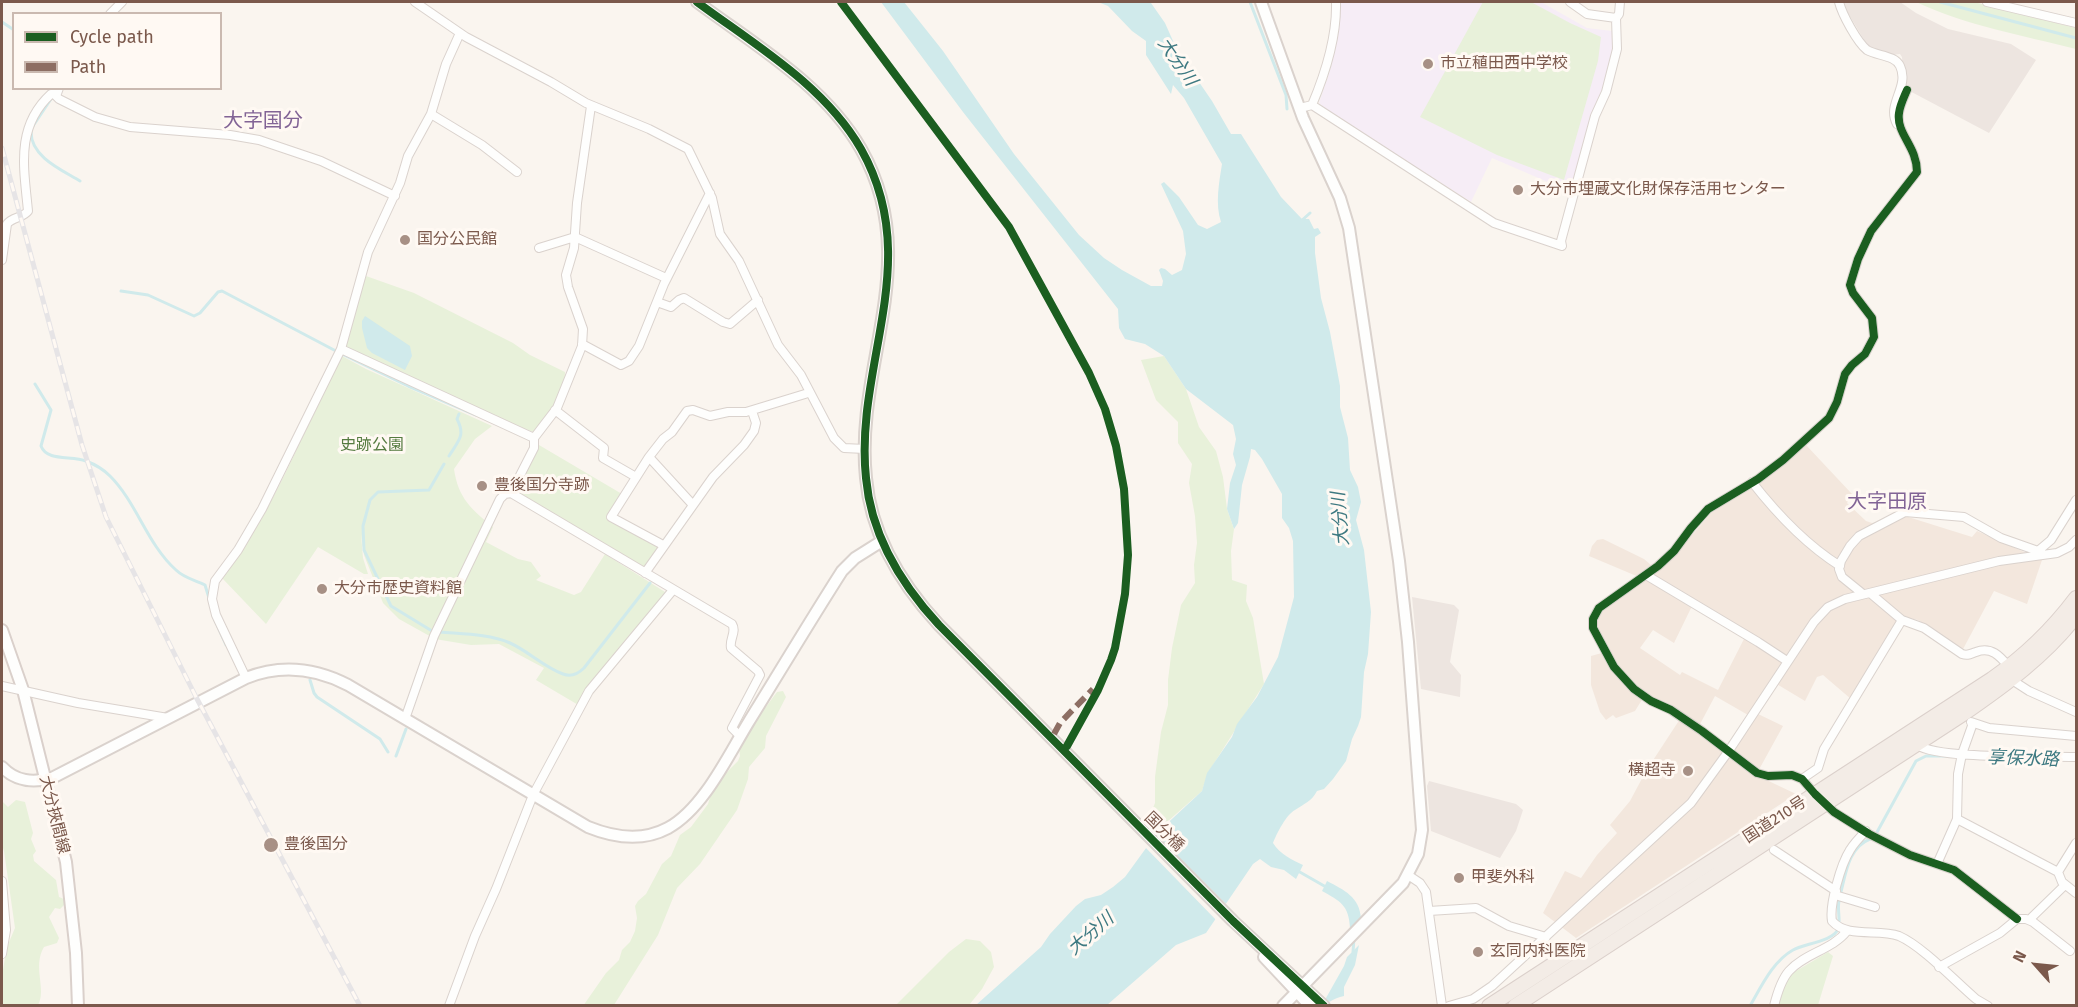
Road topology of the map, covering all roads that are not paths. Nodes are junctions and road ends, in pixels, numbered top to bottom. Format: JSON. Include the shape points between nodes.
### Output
{"nodes":[{"id":1,"x":415,"y":2,"type":"edge"},
{"id":2,"x":697,"y":2,"type":"edge"},
{"id":3,"x":1261,"y":2,"type":"edge"},
{"id":4,"x":1336,"y":2,"type":"edge"},
{"id":5,"x":1570,"y":2,"type":"edge"},
{"id":6,"x":1620,"y":2,"type":"edge"},
{"id":7,"x":1839,"y":2,"type":"edge"},
{"id":8,"x":1986,"y":2,"type":"edge"},
{"id":9,"x":1616,"y":18,"type":"junction"},
{"id":10,"x":2076,"y":23,"type":"edge"},
{"id":11,"x":460,"y":33,"type":"junction"},
{"id":12,"x":1907,"y":90,"type":"dead end"},
{"id":13,"x":58,"y":91,"type":"edge"},
{"id":14,"x":591,"y":105,"type":"junction"},
{"id":15,"x":1312,"y":105,"type":"junction"},
{"id":16,"x":1300,"y":108,"type":"junction"},
{"id":17,"x":431,"y":114,"type":"junction"},
{"id":18,"x":1902,"y":130,"type":"junction"},
{"id":19,"x":517,"y":171,"type":"dead end"},
{"id":20,"x":710,"y":193,"type":"junction"},
{"id":21,"x":395,"y":196,"type":"junction"},
{"id":22,"x":575,"y":237,"type":"junction"},
{"id":23,"x":539,"y":248,"type":"dead end"},
{"id":24,"x":2,"y":260,"type":"edge"},
{"id":25,"x":666,"y":278,"type":"junction"},
{"id":26,"x":758,"y":300,"type":"junction"},
{"id":27,"x":657,"y":302,"type":"junction"},
{"id":28,"x":582,"y":344,"type":"junction"},
{"id":29,"x":341,"y":349,"type":"junction"},
{"id":30,"x":805,"y":394,"type":"dead end"},
{"id":31,"x":555,"y":410,"type":"junction"},
{"id":32,"x":752,"y":411,"type":"junction"},
{"id":33,"x":534,"y":438,"type":"junction"},
{"id":34,"x":865,"y":449,"type":"junction"},
{"id":35,"x":649,"y":457,"type":"junction"},
{"id":36,"x":636,"y":477,"type":"junction"},
{"id":37,"x":1752,"y":482,"type":"junction"},
{"id":38,"x":511,"y":493,"type":"junction"},
{"id":39,"x":2076,"y":500,"type":"edge"},
{"id":40,"x":693,"y":505,"type":"junction"},
{"id":41,"x":2076,"y":540,"type":"edge"},
{"id":42,"x":882,"y":541,"type":"junction"},
{"id":43,"x":663,"y":545,"type":"junction"},
{"id":44,"x":2039,"y":553,"type":"junction"},
{"id":45,"x":1840,"y":566,"type":"junction"},
{"id":46,"x":645,"y":573,"type":"junction"},
{"id":47,"x":1646,"y":575,"type":"junction"},
{"id":48,"x":673,"y":590,"type":"junction"},
{"id":49,"x":1866,"y":594,"type":"junction"},
{"id":50,"x":2076,"y":598,"type":"edge"},
{"id":51,"x":2076,"y":616,"type":"edge"},
{"id":52,"x":1902,"y":620,"type":"junction"},
{"id":53,"x":2,"y":630,"type":"edge"},
{"id":54,"x":1788,"y":662,"type":"junction"},
{"id":55,"x":2010,"y":673,"type":"junction"},
{"id":56,"x":246,"y":678,"type":"junction"},
{"id":57,"x":2,"y":686,"type":"edge"},
{"id":58,"x":23,"y":690,"type":"junction"},
{"id":59,"x":2076,"y":712,"type":"edge"},
{"id":60,"x":168,"y":718,"type":"junction"},
{"id":61,"x":405,"y":719,"type":"junction"},
{"id":62,"x":1968,"y":719,"type":"junction"},
{"id":63,"x":740,"y":736,"type":"junction"},
{"id":64,"x":2076,"y":736,"type":"edge"},
{"id":65,"x":1917,"y":745,"type":"junction"},
{"id":66,"x":1728,"y":752,"type":"junction"},
{"id":67,"x":1962,"y":754,"type":"junction"},
{"id":68,"x":2076,"y":757,"type":"edge"},
{"id":69,"x":2,"y":767,"type":"edge"},
{"id":70,"x":1802,"y":778,"type":"junction"},
{"id":71,"x":46,"y":780,"type":"junction"},
{"id":72,"x":533,"y":795,"type":"junction"},
{"id":73,"x":1820,"y":799,"type":"junction"},
{"id":74,"x":1957,"y":819,"type":"junction"},
{"id":75,"x":1866,"y":831,"type":"junction"},
{"id":76,"x":2076,"y":843,"type":"edge"},
{"id":77,"x":1774,"y":850,"type":"dead end"},
{"id":78,"x":1937,"y":864,"type":"junction"},
{"id":79,"x":2058,"y":872,"type":"junction"},
{"id":80,"x":1408,"y":875,"type":"junction"},
{"id":81,"x":2,"y":881,"type":"edge"},
{"id":82,"x":2065,"y":885,"type":"junction"},
{"id":83,"x":1835,"y":893,"type":"junction"},
{"id":84,"x":2076,"y":893,"type":"edge"},
{"id":85,"x":1875,"y":907,"type":"dead end"},
{"id":86,"x":1429,"y":911,"type":"junction"},
{"id":87,"x":2017,"y":919,"type":"junction"},
{"id":88,"x":2029,"y":920,"type":"junction"},
{"id":89,"x":1841,"y":928,"type":"junction"},
{"id":90,"x":1546,"y":937,"type":"junction"},
{"id":91,"x":2070,"y":951,"type":"dead end"},
{"id":92,"x":2,"y":954,"type":"edge"},
{"id":93,"x":1939,"y":967,"type":"junction"},
{"id":94,"x":1300,"y":989,"type":"junction"},
{"id":95,"x":1318,"y":1003,"type":"edge"},
{"id":96,"x":78,"y":1005,"type":"edge"},
{"id":97,"x":449,"y":1005,"type":"edge"},
{"id":98,"x":1282,"y":1005,"type":"edge"},
{"id":99,"x":1442,"y":1005,"type":"edge"},
{"id":100,"x":1449,"y":1005,"type":"edge"},
{"id":101,"x":1489,"y":1005,"type":"edge"},
{"id":102,"x":1515,"y":1005,"type":"edge"},
{"id":103,"x":1774,"y":1005,"type":"edge"},
{"id":104,"x":1988,"y":1005,"type":"edge"}],
"edges":[{"from":1,"to":11,"type":"street"},
{"from":2,"to":34,"type":"street","name":"国分橋","via":[[822,99],[853,136],[875,180],[884,213],[889,262]]},
{"from":3,"to":16,"type":"street"},
{"from":4,"to":15,"type":"street","via":[[1327,63]]},
{"from":5,"to":9,"type":"street","via":[[1587,14]]},
{"from":6,"to":9,"type":"street"},
{"from":7,"to":18,"type":"street","via":[[1865,47],[1901,67],[1904,80],[1893,114]]},
{"from":8,"to":10,"type":"street"},
{"from":9,"to":15,"type":"street","via":[[1617,49],[1591,128],[1562,246],[1494,223]]},
{"from":11,"to":14,"type":"street"},
{"from":11,"to":17,"type":"street"},
{"from":12,"to":18,"type":"street","via":[[1899,111]]},
{"from":13,"to":21,"type":"street","via":[[59,99],[95,117],[124,126],[235,135],[265,142],[321,161]]},
{"from":13,"to":24,"type":"street","via":[[49,96],[28,125],[24,159],[28,211],[7,224]]},
{"from":14,"to":20,"type":"street","via":[[684,146],[693,156]]},
{"from":14,"to":22,"type":"street"},
{"from":15,"to":16,"type":"street"},
{"from":16,"to":80,"type":"street","via":[[1347,219],[1396,536],[1422,830],[1418,854]]},
{"from":17,"to":19,"type":"street"},
{"from":17,"to":21,"type":"street","via":[[408,156]]},
{"from":18,"to":37,"type":"street","via":[[1914,151],[1917,172],[1870,231],[1850,282],[1872,318],[1873,339],[1845,374],[1829,418]]},
{"from":20,"to":25,"type":"street"},
{"from":20,"to":26,"type":"street","via":[[720,234]]},
{"from":21,"to":29,"type":"street","via":[[368,252]]},
{"from":22,"to":23,"type":"street"},
{"from":22,"to":25,"type":"street"},
{"from":22,"to":28,"type":"street","via":[[566,278],[582,323]]},
{"from":25,"to":27,"type":"street"},
{"from":26,"to":27,"type":"street","via":[[730,324],[684,298],[671,308]]},
{"from":26,"to":34,"type":"street","via":[[778,345],[801,375],[834,438],[844,448]]},
{"from":27,"to":28,"type":"street","via":[[639,346],[625,364]]},
{"from":28,"to":31,"type":"street"},
{"from":29,"to":33,"type":"street"},
{"from":29,"to":56,"type":"street","via":[[262,509],[213,587],[216,615]]},
{"from":30,"to":32,"type":"street"},
{"from":31,"to":33,"type":"street"},
{"from":31,"to":36,"type":"street","via":[[604,448],[603,458]]},
{"from":32,"to":35,"type":"street","via":[[711,416],[689,410]]},
{"from":32,"to":40,"type":"street","via":[[754,431],[716,472]]},
{"from":33,"to":38,"type":"street","via":[[534,448]]},
{"from":34,"to":42,"type":"street","name":"国分橋","via":[[867,492]]},
{"from":35,"to":36,"type":"street"},
{"from":35,"to":40,"type":"street"},
{"from":36,"to":43,"type":"street","via":[[611,517]]},
{"from":37,"to":45,"type":"street","via":[[1774,510]]},
{"from":37,"to":47,"type":"street","via":[[1708,508],[1674,551]]},
{"from":38,"to":46,"type":"street"},
{"from":38,"to":61,"type":"street","via":[[500,499],[452,596],[430,644]]},
{"from":39,"to":44,"type":"street"},
{"from":40,"to":43,"type":"street"},
{"from":41,"to":44,"type":"street","via":[[2060,552]]},
{"from":42,"to":63,"type":"street","via":[[842,571]]},
{"from":42,"to":94,"type":"street","name":"国分橋","via":[[903,581],[928,613]]},
{"from":43,"to":46,"type":"street"},
{"from":44,"to":45,"type":"street","via":[[1964,517],[1907,512],[1859,536]]},
{"from":44,"to":49,"type":"street"},
{"from":45,"to":49,"type":"street","via":[[1842,577]]},
{"from":46,"to":48,"type":"street"},
{"from":47,"to":54,"type":"street"},
{"from":47,"to":66,"type":"street","via":[[1595,612],[1593,625],[1602,647],[1630,686],[1678,714]]},
{"from":48,"to":63,"type":"street","via":[[732,624],[731,648],[760,673],[732,728]]},
{"from":48,"to":72,"type":"street","via":[[592,686]]},
{"from":49,"to":52,"type":"street"},
{"from":49,"to":54,"type":"street","via":[[1840,601],[1823,611]]},
{"from":50,"to":55,"type":"highway","name":"国道210号"},
{"from":51,"to":55,"type":"highway","name":"国道210号","via":[[2053,644]]},
{"from":52,"to":55,"type":"street","via":[[1924,628],[1964,655],[1982,650],[1994,652]]},
{"from":52,"to":70,"type":"street","via":[[1824,749],[1818,768]]},
{"from":53,"to":58,"type":"street","name":"大分挾間線"},
{"from":54,"to":66,"type":"street"},
{"from":55,"to":59,"type":"street","via":[[2029,691]]},
{"from":55,"to":62,"type":"highway","name":"国道210号"},
{"from":55,"to":73,"type":"highway","name":"国道210号"},
{"from":56,"to":60,"type":"street"},
{"from":56,"to":61,"type":"street","via":[[279,669],[315,671],[348,685]]},
{"from":57,"to":58,"type":"street"},
{"from":58,"to":60,"type":"street"},
{"from":58,"to":71,"type":"street","name":"大分挾間線"},
{"from":60,"to":71,"type":"street"},
{"from":61,"to":72,"type":"street"},
{"from":62,"to":64,"type":"street","via":[[1989,728]]},
{"from":62,"to":65,"type":"highway","name":"国道210号"},
{"from":62,"to":67,"type":"street"},
{"from":63,"to":72,"type":"street","via":[[687,814],[667,829],[646,836],[624,837],[597,831]]},
{"from":65,"to":67,"type":"street","via":[[1926,750]]},
{"from":65,"to":73,"type":"highway","name":"国道210号"},
{"from":66,"to":70,"type":"street","via":[[1762,775]]},
{"from":66,"to":90,"type":"street","via":[[1685,809]]},
{"from":67,"to":68,"type":"street"},
{"from":67,"to":74,"type":"street","via":[[1956,787]]},
{"from":69,"to":71,"type":"street","via":[[18,779]]},
{"from":70,"to":73,"type":"street"},
{"from":71,"to":96,"type":"street","name":"大分挾間線","via":[[68,870]]},
{"from":72,"to":97,"type":"street"},
{"from":73,"to":75,"type":"street"},
{"from":73,"to":101,"type":"highway","name":"国道210号"},
{"from":73,"to":102,"type":"highway","name":"国道210号"},
{"from":74,"to":78,"type":"street"},
{"from":74,"to":79,"type":"street"},
{"from":75,"to":78,"type":"street","via":[[1910,855]]},
{"from":75,"to":83,"type":"street","via":[[1848,854]]},
{"from":76,"to":79,"type":"street"},
{"from":77,"to":83,"type":"street"},
{"from":78,"to":87,"type":"street","via":[[1954,870]]},
{"from":79,"to":82,"type":"street"},
{"from":80,"to":86,"type":"street","via":[[1423,886]]},
{"from":80,"to":94,"type":"street"},
{"from":81,"to":92,"type":"street","via":[[6,930]]},
{"from":82,"to":84,"type":"street"},
{"from":82,"to":88,"type":"street"},
{"from":83,"to":85,"type":"street"},
{"from":83,"to":89,"type":"street","via":[[1832,916]]},
{"from":86,"to":90,"type":"street","via":[[1476,908],[1506,924]]},
{"from":86,"to":99,"type":"street"},
{"from":87,"to":88,"type":"street"},
{"from":87,"to":93,"type":"street","via":[[2000,933]]},
{"from":88,"to":91,"type":"street"},
{"from":89,"to":93,"type":"street","via":[[1899,936]]},
{"from":89,"to":103,"type":"street","via":[[1836,942],[1790,970]]},
{"from":90,"to":100,"type":"street","via":[[1487,990]]},
{"from":93,"to":104,"type":"street"},
{"from":94,"to":95,"type":"street","name":"国分橋"},
{"from":94,"to":98,"type":"street"}]}
